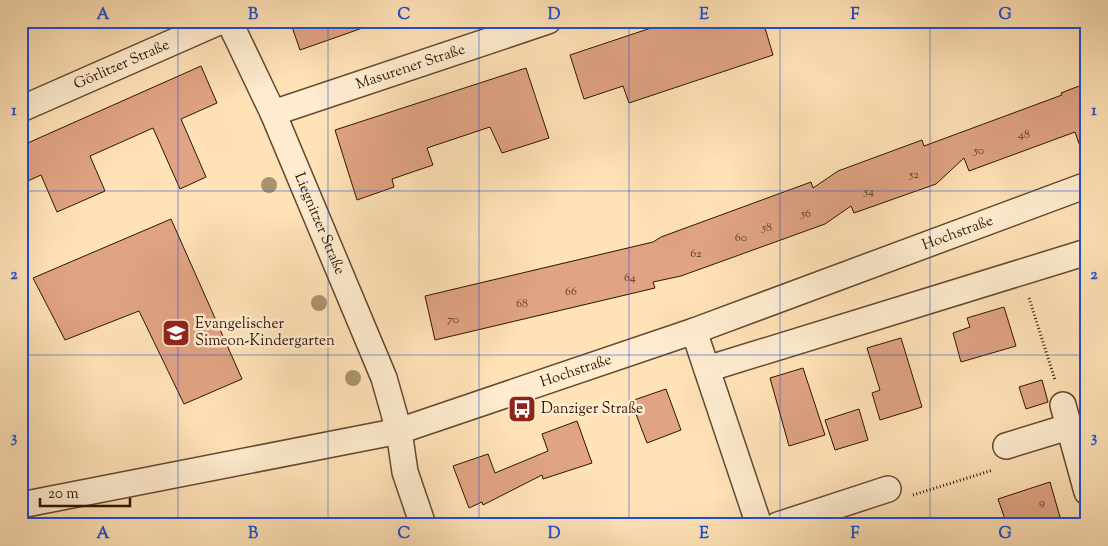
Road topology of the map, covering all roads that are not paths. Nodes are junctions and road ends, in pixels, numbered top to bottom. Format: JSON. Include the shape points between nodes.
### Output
{"nodes":[{"id":1,"x":222,"y":21,"type":"edge"},
{"id":2,"x":229,"y":21,"type":"edge"},
{"id":3,"x":548,"y":21,"type":"edge"},
{"id":4,"x":21,"y":109,"type":"edge"},
{"id":5,"x":273,"y":113,"type":"junction"},
{"id":6,"x":1087,"y":185,"type":"edge"},
{"id":7,"x":1087,"y":252,"type":"edge"},
{"id":8,"x":694,"y":331,"type":"junction"},
{"id":9,"x":707,"y":369,"type":"junction"},
{"id":10,"x":399,"y":431,"type":"junction"},
{"id":11,"x":1002,"y":457,"type":"road end"},
{"id":12,"x":1087,"y":492,"type":"edge"},
{"id":13,"x":896,"y":493,"type":"road end"},
{"id":14,"x":21,"y":505,"type":"edge"},
{"id":15,"x":423,"y":525,"type":"edge"},
{"id":16,"x":759,"y":525,"type":"edge"},
{"id":17,"x":778,"y":525,"type":"edge"}],
"edges":[{"from":1,"to":4,"type":"street","name":"Görlitzer Straße"},
{"from":2,"to":5,"type":"street","name":"Liegnitzer Straße"},
{"from":3,"to":5,"type":"street","name":"Masurener Straße"},
{"from":5,"to":10,"type":"street","name":"Liegnitzer Straße","via":[[384,378]]},
{"from":6,"to":8,"type":"street","name":"Hochstraße"},
{"from":7,"to":9,"type":"street"},
{"from":8,"to":9,"type":"street"},
{"from":8,"to":10,"type":"street","name":"Hochstraße"},
{"from":9,"to":16,"type":"street"},
{"from":10,"to":14,"type":"street","name":"Hochstraße"},
{"from":10,"to":15,"type":"street","name":"Liegnitzer Straße","via":[[405,472]]},
{"from":11,"to":12,"type":"street","via":[[1066,416]]},
{"from":13,"to":17,"type":"street"}]}
